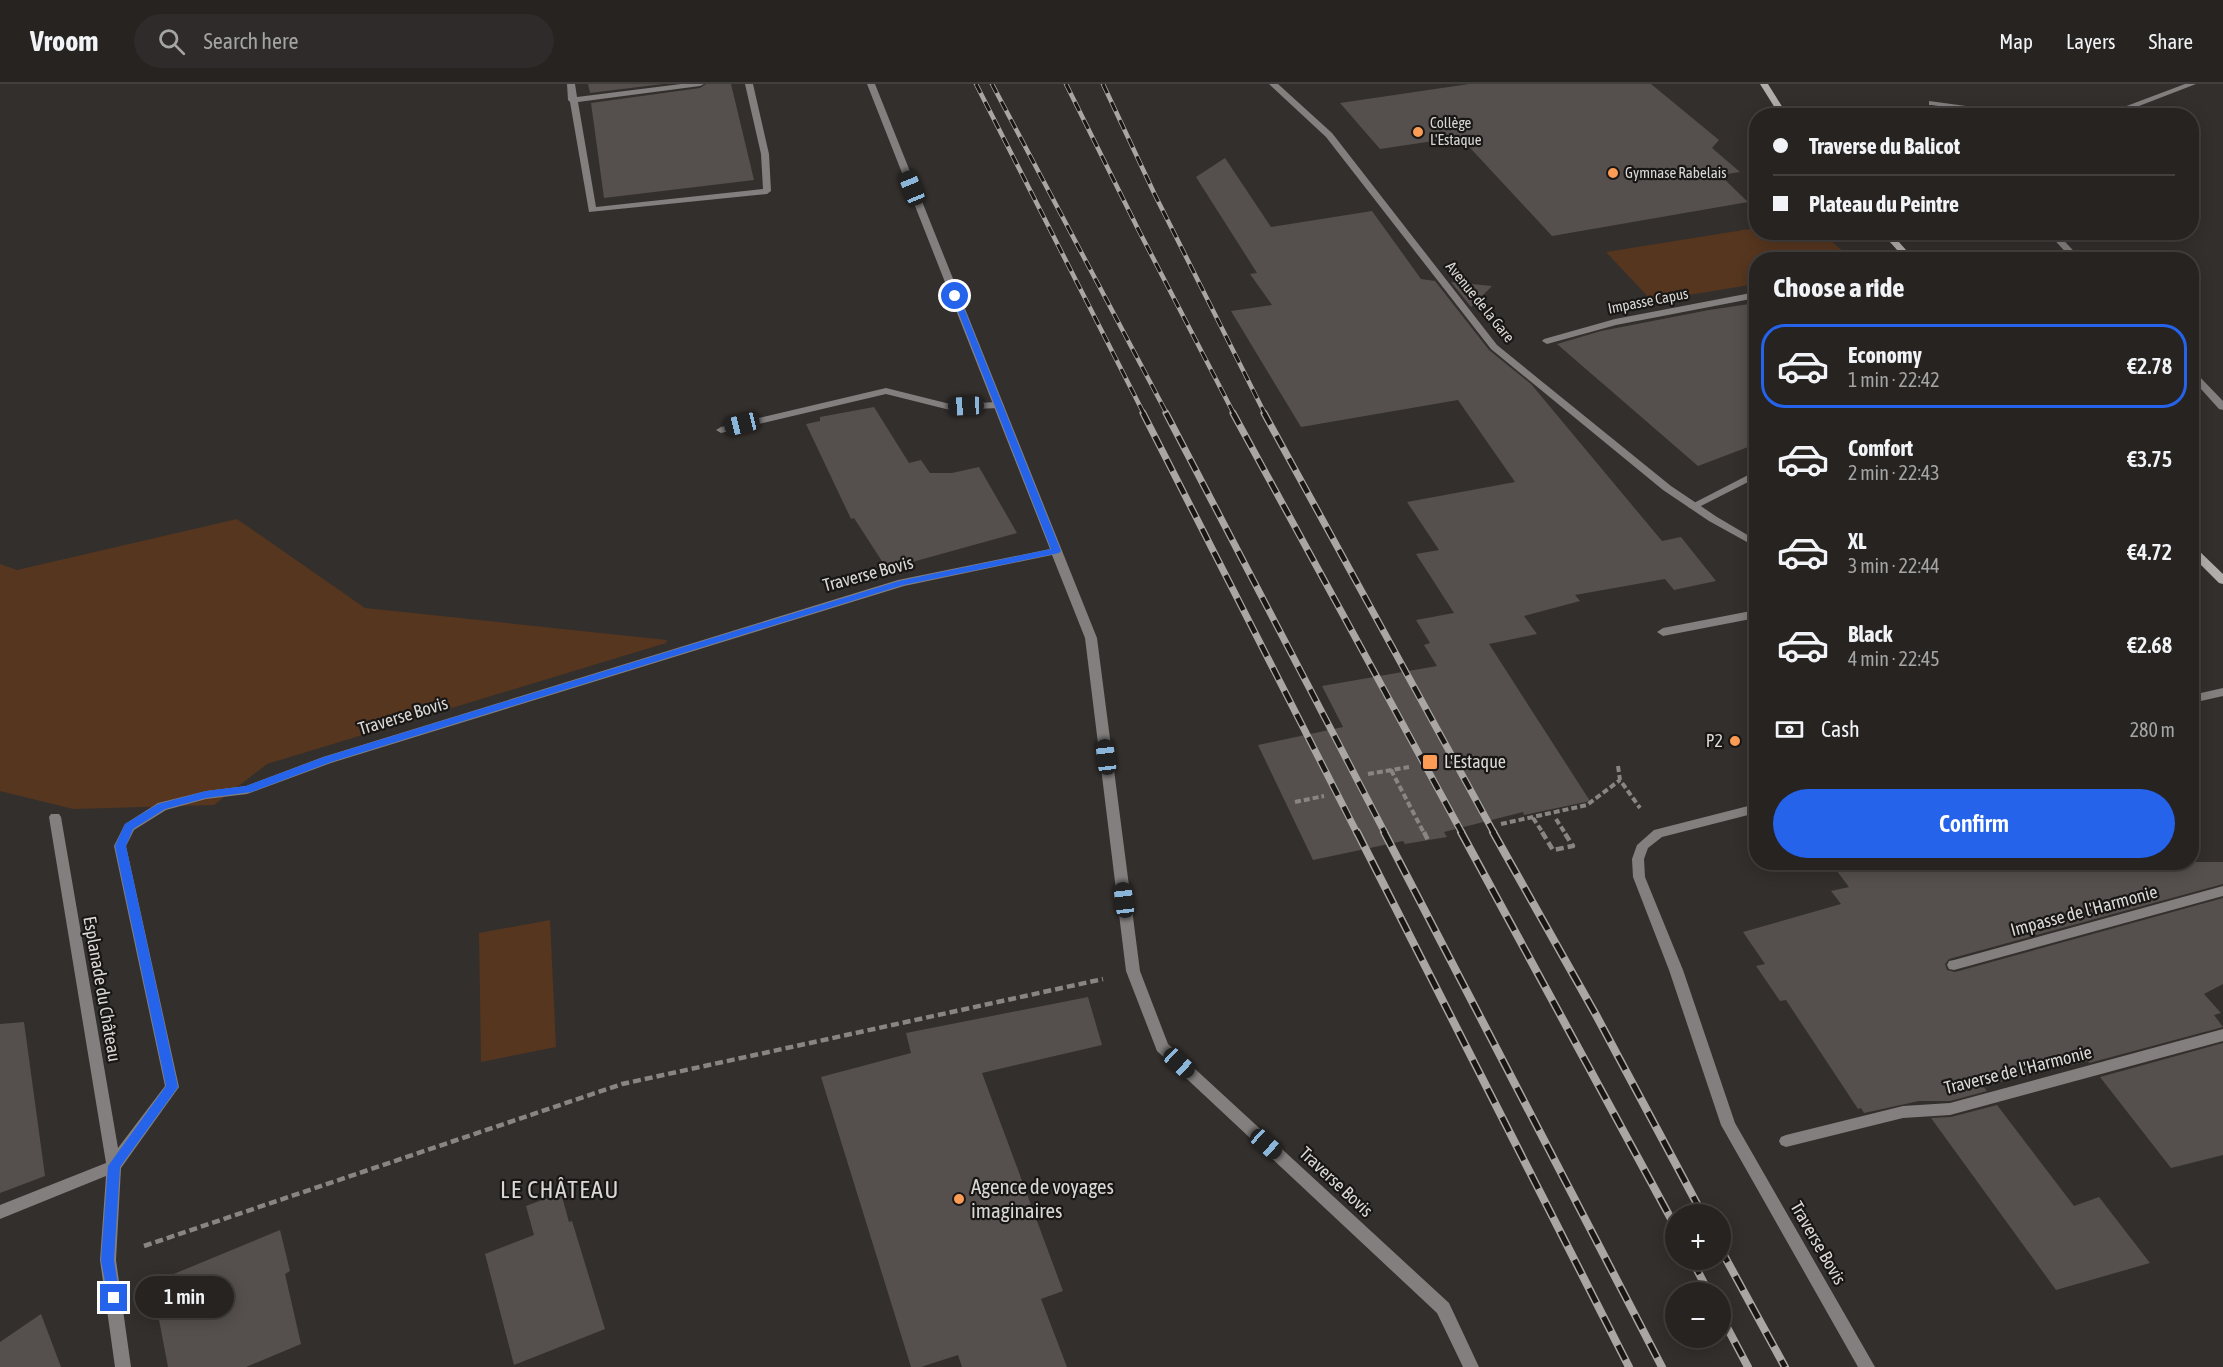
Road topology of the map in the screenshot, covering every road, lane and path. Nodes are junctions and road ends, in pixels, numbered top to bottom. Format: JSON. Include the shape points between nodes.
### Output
{"nodes":[{"id":1,"x":571,"y":84,"type":"edge"},
{"id":2,"x":700,"y":84,"type":"edge"},
{"id":3,"x":748,"y":84,"type":"edge"},
{"id":4,"x":871,"y":84,"type":"edge"},
{"id":5,"x":1273,"y":84,"type":"edge"},
{"id":6,"x":1764,"y":84,"type":"edge"},
{"id":7,"x":2192,"y":84,"type":"edge"},
{"id":8,"x":572,"y":100,"type":"junction"},
{"id":9,"x":1932,"y":103,"type":"dead end"},
{"id":10,"x":1779,"y":108,"type":"edge"},
{"id":11,"x":1968,"y":108,"type":"edge"},
{"id":12,"x":2126,"y":108,"type":"edge"},
{"id":13,"x":1892,"y":240,"type":"edge"},
{"id":14,"x":2059,"y":240,"type":"edge"},
{"id":15,"x":1904,"y":252,"type":"edge"},
{"id":16,"x":2070,"y":252,"type":"edge"},
{"id":17,"x":1749,"y":296,"type":"edge"},
{"id":18,"x":1546,"y":341,"type":"dead end"},
{"id":19,"x":2199,"y":381,"type":"edge"},
{"id":20,"x":999,"y":405,"type":"junction"},
{"id":21,"x":2223,"y":407,"type":"edge"},
{"id":22,"x":721,"y":430,"type":"dead end"},
{"id":23,"x":1749,"y":478,"type":"edge"},
{"id":24,"x":1693,"y":506,"type":"junction"},
{"id":25,"x":1749,"y":540,"type":"edge"},
{"id":26,"x":1056,"y":551,"type":"junction"},
{"id":27,"x":2199,"y":557,"type":"edge"},
{"id":28,"x":2223,"y":580,"type":"edge"},
{"id":29,"x":1749,"y":615,"type":"edge"},
{"id":30,"x":1664,"y":632,"type":"dead end"},
{"id":31,"x":2223,"y":692,"type":"edge"},
{"id":32,"x":2199,"y":697,"type":"edge"},
{"id":33,"x":1618,"y":766,"type":"dead end"},
{"id":34,"x":1409,"y":767,"type":"dead end"},
{"id":35,"x":1391,"y":770,"type":"junction"},
{"id":36,"x":1368,"y":774,"type":"dead end"},
{"id":37,"x":1620,"y":780,"type":"junction"},
{"id":38,"x":1324,"y":796,"type":"dead end"},
{"id":39,"x":1295,"y":802,"type":"dead end"},
{"id":40,"x":1749,"y":810,"type":"edge"},
{"id":41,"x":55,"y":817,"type":"dead end"},
{"id":42,"x":1646,"y":817,"type":"dead end"},
{"id":43,"x":1533,"y":818,"type":"junction"},
{"id":44,"x":1556,"y":819,"type":"dead end"},
{"id":45,"x":1501,"y":824,"type":"dead end"},
{"id":46,"x":1429,"y":842,"type":"dead end"},
{"id":47,"x":2223,"y":891,"type":"edge"},
{"id":48,"x":1954,"y":965,"type":"dead end"},
{"id":49,"x":1133,"y":971,"type":"junction"},
{"id":50,"x":2223,"y":1035,"type":"edge"},
{"id":51,"x":1786,"y":1141,"type":"dead end"},
{"id":52,"x":114,"y":1166,"type":"junction"},
{"id":53,"x":0,"y":1212,"type":"edge"},
{"id":54,"x":108,"y":1260,"type":"junction"},
{"id":55,"x":123,"y":1367,"type":"edge"},
{"id":56,"x":1471,"y":1367,"type":"edge"},
{"id":57,"x":1867,"y":1367,"type":"edge"}],
"edges":[{"from":1,"to":8,"type":"street"},
{"from":2,"to":8,"type":"street"},
{"from":3,"to":8,"type":"street","via":[[765,154],[767,191],[592,210]]},
{"from":4,"to":20,"type":"street"},
{"from":5,"to":24,"type":"street","name":"Avenue de la Gare","via":[[1329,135],[1494,347]]},
{"from":6,"to":10,"type":"street"},
{"from":7,"to":12,"type":"street"},
{"from":9,"to":11,"type":"street"},
{"from":13,"to":15,"type":"street"},
{"from":14,"to":16,"type":"street"},
{"from":17,"to":18,"type":"street","name":"Impasse Capus","via":[[1615,322]]},
{"from":19,"to":21,"type":"street"},
{"from":20,"to":22,"type":"street","via":[[950,407],[886,391]]},
{"from":20,"to":26,"type":"street"},
{"from":23,"to":24,"type":"street"},
{"from":24,"to":25,"type":"street","name":"Avenue de la Gare"},
{"from":26,"to":49,"type":"street","name":"Traverse Bovis","via":[[1091,638]]},
{"from":26,"to":52,"type":"street","name":"Traverse Bovis","via":[[868,593],[327,760],[247,790],[162,806],[129,827],[120,846],[172,1087]]},
{"from":27,"to":28,"type":"street"},
{"from":29,"to":30,"type":"street"},
{"from":31,"to":32,"type":"street"},
{"from":33,"to":37,"type":"path"},
{"from":34,"to":35,"type":"path"},
{"from":35,"to":36,"type":"path"},
{"from":35,"to":46,"type":"path"},
{"from":37,"to":42,"type":"path"},
{"from":37,"to":43,"type":"path","via":[[1587,805]]},
{"from":38,"to":39,"type":"path"},
{"from":40,"to":57,"type":"street","name":"Traverse Bovis","via":[[1658,833],[1643,845],[1638,859],[1639,877],[1676,970],[1728,1125]]},
{"from":41,"to":52,"type":"street","name":"Esplanade du Château"},
{"from":43,"to":44,"type":"path","via":[[1553,850],[1573,846]]},
{"from":43,"to":45,"type":"path"},
{"from":47,"to":48,"type":"street","name":"Impasse de l'Harmonie"},
{"from":49,"to":54,"type":"path","via":[[622,1084]]},
{"from":49,"to":56,"type":"street","name":"Traverse Bovis","via":[[1162,1047],[1443,1308]]},
{"from":50,"to":51,"type":"street","name":"Traverse de l'Harmonie","via":[[1950,1109],[1903,1112]]},
{"from":52,"to":53,"type":"street"},
{"from":52,"to":54,"type":"street","name":"Esplanade du Château"},
{"from":54,"to":55,"type":"street","name":"Esplanade du Château"}]}
